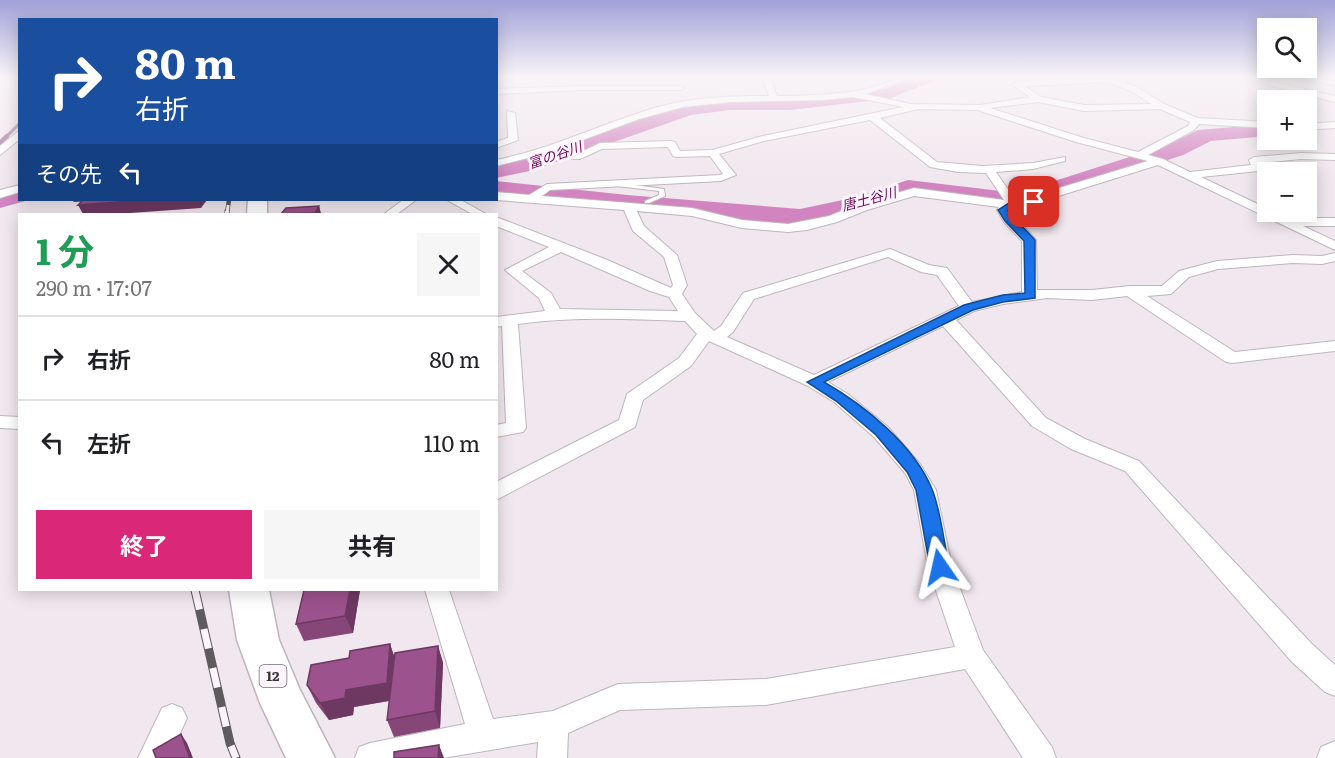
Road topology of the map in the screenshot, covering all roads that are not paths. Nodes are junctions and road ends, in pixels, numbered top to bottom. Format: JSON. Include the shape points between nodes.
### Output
{"nodes":[{"id":1,"x":634,"y":112,"type":"edge"},
{"id":2,"x":650,"y":112,"type":"edge"},
{"id":3,"x":895,"y":112,"type":"edge"},
{"id":4,"x":997,"y":112,"type":"edge"},
{"id":5,"x":1177,"y":112,"type":"edge"},
{"id":6,"x":510,"y":113,"type":"dead end"},
{"id":7,"x":635,"y":118,"type":"junction"},
{"id":8,"x":874,"y":118,"type":"junction"},
{"id":9,"x":1196,"y":121,"type":"junction"},
{"id":10,"x":1257,"y":124,"type":"edge"},
{"id":11,"x":1335,"y":125,"type":"edge"},
{"id":12,"x":1317,"y":126,"type":"edge"},
{"id":13,"x":15,"y":141,"type":"edge"},
{"id":14,"x":498,"y":144,"type":"edge"},
{"id":15,"x":0,"y":152,"type":"edge"},
{"id":16,"x":713,"y":153,"type":"junction"},
{"id":17,"x":576,"y":157,"type":"dead end"},
{"id":18,"x":1335,"y":157,"type":"edge"},
{"id":19,"x":1148,"y":158,"type":"junction"},
{"id":20,"x":1061,"y":159,"type":"dead end"},
{"id":21,"x":500,"y":163,"type":"edge"},
{"id":22,"x":985,"y":169,"type":"junction"},
{"id":23,"x":1188,"y":175,"type":"junction"},
{"id":24,"x":619,"y":185,"type":"junction"},
{"id":25,"x":18,"y":189,"type":"edge"},
{"id":26,"x":0,"y":194,"type":"edge"},
{"id":27,"x":498,"y":196,"type":"edge"},
{"id":28,"x":534,"y":196,"type":"junction"},
{"id":29,"x":409,"y":201,"type":"edge"},
{"id":30,"x":455,"y":201,"type":"edge"},
{"id":31,"x":1011,"y":202,"type":"junction"},
{"id":32,"x":638,"y":206,"type":"junction"},
{"id":33,"x":1257,"y":209,"type":"edge"},
{"id":34,"x":391,"y":213,"type":"edge"},
{"id":35,"x":478,"y":213,"type":"edge"},
{"id":36,"x":1284,"y":222,"type":"edge"},
{"id":37,"x":1317,"y":222,"type":"edge"},
{"id":38,"x":1335,"y":222,"type":"edge"},
{"id":39,"x":501,"y":226,"type":"edge"},
{"id":40,"x":1335,"y":246,"type":"edge"},
{"id":41,"x":560,"y":247,"type":"junction"},
{"id":42,"x":1331,"y":261,"type":"edge"},
{"id":43,"x":498,"y":270,"type":"edge"},
{"id":44,"x":512,"y":270,"type":"junction"},
{"id":45,"x":1130,"y":291,"type":"junction"},
{"id":46,"x":674,"y":294,"type":"junction"},
{"id":47,"x":1030,"y":296,"type":"junction"},
{"id":48,"x":968,"y":308,"type":"junction"},
{"id":49,"x":554,"y":314,"type":"junction"},
{"id":50,"x":689,"y":316,"type":"junction"},
{"id":51,"x":946,"y":319,"type":"junction"},
{"id":52,"x":503,"y":321,"type":"edge"},
{"id":53,"x":711,"y":336,"type":"junction"},
{"id":54,"x":1335,"y":346,"type":"edge"},
{"id":55,"x":813,"y":382,"type":"junction"},
{"id":56,"x":0,"y":423,"type":"edge"},
{"id":57,"x":18,"y":423,"type":"edge"},
{"id":58,"x":498,"y":431,"type":"edge"},
{"id":59,"x":498,"y":491,"type":"edge"},
{"id":60,"x":249,"y":591,"type":"edge"},
{"id":61,"x":437,"y":591,"type":"edge"},
{"id":62,"x":972,"y":656,"type":"junction"},
{"id":63,"x":1335,"y":683,"type":"edge"},
{"id":64,"x":172,"y":718,"type":"dead end"},
{"id":65,"x":554,"y":725,"type":"junction"},
{"id":66,"x":483,"y":735,"type":"junction"},
{"id":67,"x":153,"y":758,"type":"edge"},
{"id":68,"x":311,"y":758,"type":"edge"},
{"id":69,"x":370,"y":758,"type":"edge"},
{"id":70,"x":552,"y":758,"type":"edge"},
{"id":71,"x":1041,"y":758,"type":"edge"}],
"edges":[{"from":1,"to":7,"type":"street"},
{"from":2,"to":7,"type":"street"},
{"from":3,"to":8,"type":"street"},
{"from":4,"to":19,"type":"street"},
{"from":5,"to":9,"type":"street"},
{"from":6,"to":14,"type":"street","via":[[513,140]]},
{"from":7,"to":21,"type":"street","via":[[536,155]]},
{"from":8,"to":16,"type":"street","via":[[740,143]]},
{"from":8,"to":22,"type":"street","via":[[934,165]]},
{"from":9,"to":10,"type":"street"},
{"from":9,"to":19,"type":"street"},
{"from":11,"to":12,"type":"street"},
{"from":13,"to":15,"type":"street"},
{"from":14,"to":21,"type":"street"},
{"from":16,"to":17,"type":"street","via":[[677,154],[671,144],[600,146]]},
{"from":16,"to":24,"type":"street","via":[[730,175]]},
{"from":18,"to":23,"type":"street","via":[[1254,160],[1258,168]]},
{"from":19,"to":23,"type":"street"},
{"from":19,"to":31,"type":"street","via":[[1034,202]]},
{"from":20,"to":22,"type":"street","via":[[1033,166]]},
{"from":22,"to":31,"type":"street"},
{"from":23,"to":33,"type":"street"},
{"from":24,"to":28,"type":"street","via":[[547,187]]},
{"from":24,"to":32,"type":"lane","via":[[662,190],[662,196]]},
{"from":25,"to":26,"type":"street"},
{"from":27,"to":28,"type":"street"},
{"from":28,"to":32,"type":"street"},
{"from":29,"to":34,"type":"street"},
{"from":30,"to":35,"type":"street"},
{"from":31,"to":32,"type":"street","via":[[914,192],[833,219],[788,228]]},
{"from":31,"to":47,"type":"street","via":[[1003,210],[1029,240]]},
{"from":32,"to":46,"type":"street","via":[[638,228],[670,255],[680,285]]},
{"from":36,"to":40,"type":"street"},
{"from":37,"to":38,"type":"street"},
{"from":39,"to":41,"type":"street"},
{"from":41,"to":44,"type":"street"},
{"from":41,"to":46,"type":"street"},
{"from":42,"to":45,"type":"street","via":[[1293,259],[1217,265],[1184,274],[1166,291]]},
{"from":43,"to":44,"type":"street"},
{"from":44,"to":49,"type":"street","via":[[546,296]]},
{"from":45,"to":47,"type":"street"},
{"from":45,"to":54,"type":"street","via":[[1232,358]]},
{"from":46,"to":50,"type":"street"},
{"from":47,"to":48,"type":"street"},
{"from":48,"to":51,"type":"street"},
{"from":48,"to":53,"type":"street","via":[[942,271],[926,269],[890,253],[748,296],[727,329]]},
{"from":49,"to":50,"type":"street"},
{"from":49,"to":52,"type":"street"},
{"from":50,"to":53,"type":"street"},
{"from":51,"to":55,"type":"street"},
{"from":51,"to":63,"type":"street","via":[[1039,422],[1078,444],[1132,466],[1302,653]]},
{"from":52,"to":58,"type":"street","via":[[516,428]]},
{"from":53,"to":55,"type":"street"},
{"from":53,"to":59,"type":"street","via":[[685,362],[634,398],[628,423]]},
{"from":55,"to":62,"type":"street","via":[[841,398],[881,432],[913,469],[925,490],[940,567]]},
{"from":56,"to":57,"type":"street"},
{"from":60,"to":68,"type":"main road","number":"12","via":[[258,640],[283,703]]},
{"from":61,"to":66,"type":"street"},
{"from":62,"to":65,"type":"street","via":[[766,692],[618,697]]},
{"from":62,"to":71,"type":"street"},
{"from":64,"to":67,"type":"street"},
{"from":65,"to":66,"type":"street"},
{"from":65,"to":70,"type":"street"},
{"from":66,"to":69,"type":"street"}]}
